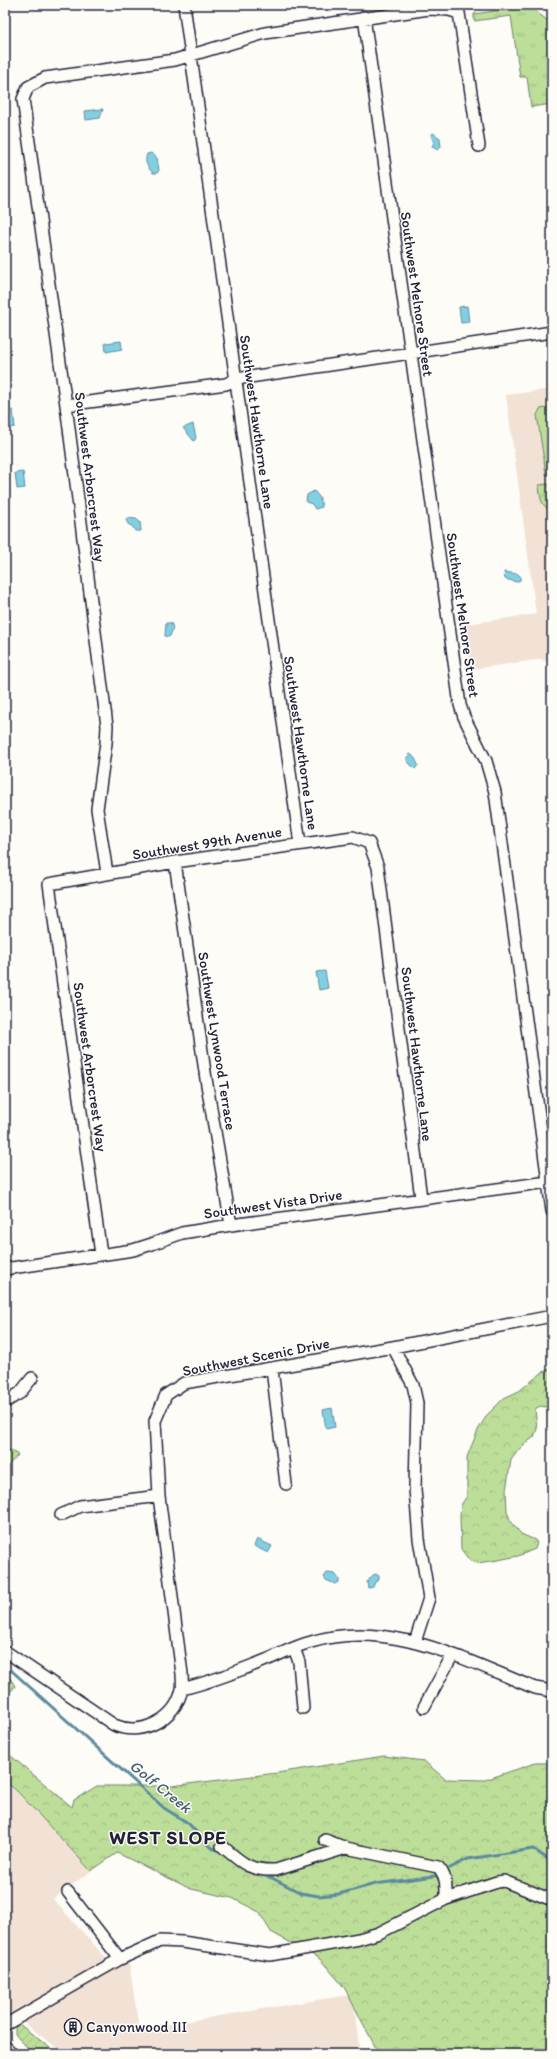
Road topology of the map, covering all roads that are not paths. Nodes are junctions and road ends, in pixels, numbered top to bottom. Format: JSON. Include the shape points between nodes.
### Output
{"nodes":[{"id":1,"x":184,"y":5,"type":"edge"},
{"id":2,"x":364,"y":17,"type":"junction"},
{"id":3,"x":192,"y":54,"type":"junction"},
{"id":4,"x":479,"y":146,"type":"dead end"},
{"id":5,"x":552,"y":332,"type":"edge"},
{"id":6,"x":410,"y":352,"type":"junction"},
{"id":7,"x":236,"y":378,"type":"junction"},
{"id":8,"x":66,"y":405,"type":"junction"},
{"id":9,"x":369,"y":843,"type":"joint"},
{"id":10,"x":300,"y":844,"type":"junction"},
{"id":11,"x":175,"y":862,"type":"junction"},
{"id":12,"x":107,"y":873,"type":"junction"},
{"id":13,"x":49,"y":884,"type":"joint"},
{"id":14,"x":548,"y":1182,"type":"junction"},
{"id":15,"x":421,"y":1198,"type":"junction"},
{"id":16,"x":552,"y":1211,"type":"edge"},
{"id":17,"x":231,"y":1225,"type":"junction"},
{"id":18,"x":101,"y":1254,"type":"junction"},
{"id":19,"x":5,"y":1269,"type":"edge"},
{"id":20,"x":552,"y":1316,"type":"edge"},
{"id":21,"x":392,"y":1347,"type":"junction"},
{"id":22,"x":272,"y":1368,"type":"junction"},
{"id":23,"x":32,"y":1378,"type":"dead end"},
{"id":24,"x":5,"y":1402,"type":"edge"},
{"id":25,"x":286,"y":1484,"type":"dead end"},
{"id":26,"x":159,"y":1496,"type":"junction"},
{"id":27,"x":61,"y":1515,"type":"dead end"},
{"id":28,"x":415,"y":1642,"type":"junction"},
{"id":29,"x":294,"y":1648,"type":"junction"},
{"id":30,"x":5,"y":1651,"type":"edge"},
{"id":31,"x":452,"y":1656,"type":"junction"},
{"id":32,"x":182,"y":1689,"type":"junction"},
{"id":33,"x":552,"y":1692,"type":"edge"},
{"id":34,"x":424,"y":1707,"type":"dead end"},
{"id":35,"x":304,"y":1708,"type":"dead end"},
{"id":36,"x":325,"y":1840,"type":"dead end"},
{"id":37,"x":222,"y":1846,"type":"dead end"},
{"id":38,"x":346,"y":1848,"type":"junction"},
{"id":39,"x":68,"y":1892,"type":"dead end"},
{"id":40,"x":446,"y":1899,"type":"junction"},
{"id":41,"x":552,"y":1900,"type":"edge"},
{"id":42,"x":120,"y":1959,"type":"junction"},
{"id":43,"x":5,"y":2025,"type":"edge"},
{"id":44,"x":5,"y":2049,"type":"edge"},
{"id":45,"x":10,"y":2054,"type":"edge"}],
"edges":[{"from":1,"to":3,"type":"street","name":"Southwest Hawthorne Lane"},
{"from":2,"to":3,"type":"street","via":[[265,33]]},
{"from":2,"to":4,"type":"street","via":[[429,9],[459,13]]},
{"from":2,"to":6,"type":"street","name":"Southwest Melnore Street"},
{"from":3,"to":7,"type":"street","name":"Southwest Hawthorne Lane"},
{"from":3,"to":8,"type":"street","name":"Southwest Arborcrest Way","via":[[175,60],[45,78],[28,87],[23,99]]},
{"from":5,"to":6,"type":"street"},
{"from":6,"to":7,"type":"street"},
{"from":6,"to":14,"type":"street","name":"Southwest Melnore Street","via":[[460,705],[486,761],[495,792]]},
{"from":7,"to":8,"type":"street","via":[[226,384]]},
{"from":7,"to":10,"type":"street","name":"Southwest Hawthorne Lane"},
{"from":8,"to":12,"type":"street","name":"Southwest Arborcrest Way","via":[[107,726],[98,809]]},
{"from":9,"to":10,"type":"street","name":"Southwest 99th Avenue","via":[[353,837]]},
{"from":9,"to":15,"type":"street","name":"Southwest Hawthorne Lane","via":[[378,867]]},
{"from":10,"to":11,"type":"street","name":"Southwest 99th Avenue"},
{"from":11,"to":12,"type":"street","name":"Southwest 99th Avenue"},
{"from":11,"to":17,"type":"street","name":"Southwest Lynwood Terrace","via":[[206,1079]]},
{"from":12,"to":13,"type":"street","name":"Southwest 99th Avenue"},
{"from":13,"to":18,"type":"street","name":"Southwest Arborcrest Way"},
{"from":14,"to":15,"type":"street","name":"Southwest Vista Drive"},
{"from":14,"to":16,"type":"street","name":"Southwest Melnore Street"},
{"from":15,"to":17,"type":"street","name":"Southwest Vista Drive"},
{"from":17,"to":18,"type":"street","name":"Southwest Vista Drive","via":[[182,1233],[139,1248]]},
{"from":18,"to":19,"type":"street","name":"Southwest Vista Drive"},
{"from":20,"to":21,"type":"street","name":"Southwest Scenic Drive"},
{"from":21,"to":22,"type":"street","name":"Southwest Scenic Drive"},
{"from":21,"to":28,"type":"street","via":[[413,1385],[417,1402],[415,1490],[419,1540],[429,1598]]},
{"from":22,"to":25,"type":"street"},
{"from":22,"to":26,"type":"street","name":"Southwest Scenic Drive","via":[[184,1383],[166,1395],[155,1421]]},
{"from":23,"to":24,"type":"street","via":[[20,1393]]},
{"from":26,"to":27,"type":"street","via":[[80,1506]]},
{"from":26,"to":32,"type":"street","name":"Southwest Scenic Drive"},
{"from":28,"to":29,"type":"street","via":[[364,1634],[335,1636]]},
{"from":28,"to":31,"type":"street"},
{"from":29,"to":32,"type":"street","via":[[202,1684]]},
{"from":29,"to":35,"type":"street","via":[[299,1662]]},
{"from":30,"to":32,"type":"street","via":[[82,1705],[122,1728],[143,1728],[157,1722],[172,1712]]},
{"from":31,"to":33,"type":"street"},
{"from":31,"to":34,"type":"street"},
{"from":36,"to":38,"type":"street"},
{"from":37,"to":38,"type":"street","via":[[243,1864],[265,1870],[276,1870]]},
{"from":38,"to":40,"type":"street","via":[[438,1867],[446,1880]]},
{"from":39,"to":42,"type":"street"},
{"from":40,"to":41,"type":"street","via":[[490,1884],[504,1882]]},
{"from":40,"to":42,"type":"street","via":[[379,1933],[359,1939],[270,1955],[160,1941]]},
{"from":42,"to":43,"type":"street"},
{"from":44,"to":45,"type":"main road"}]}
